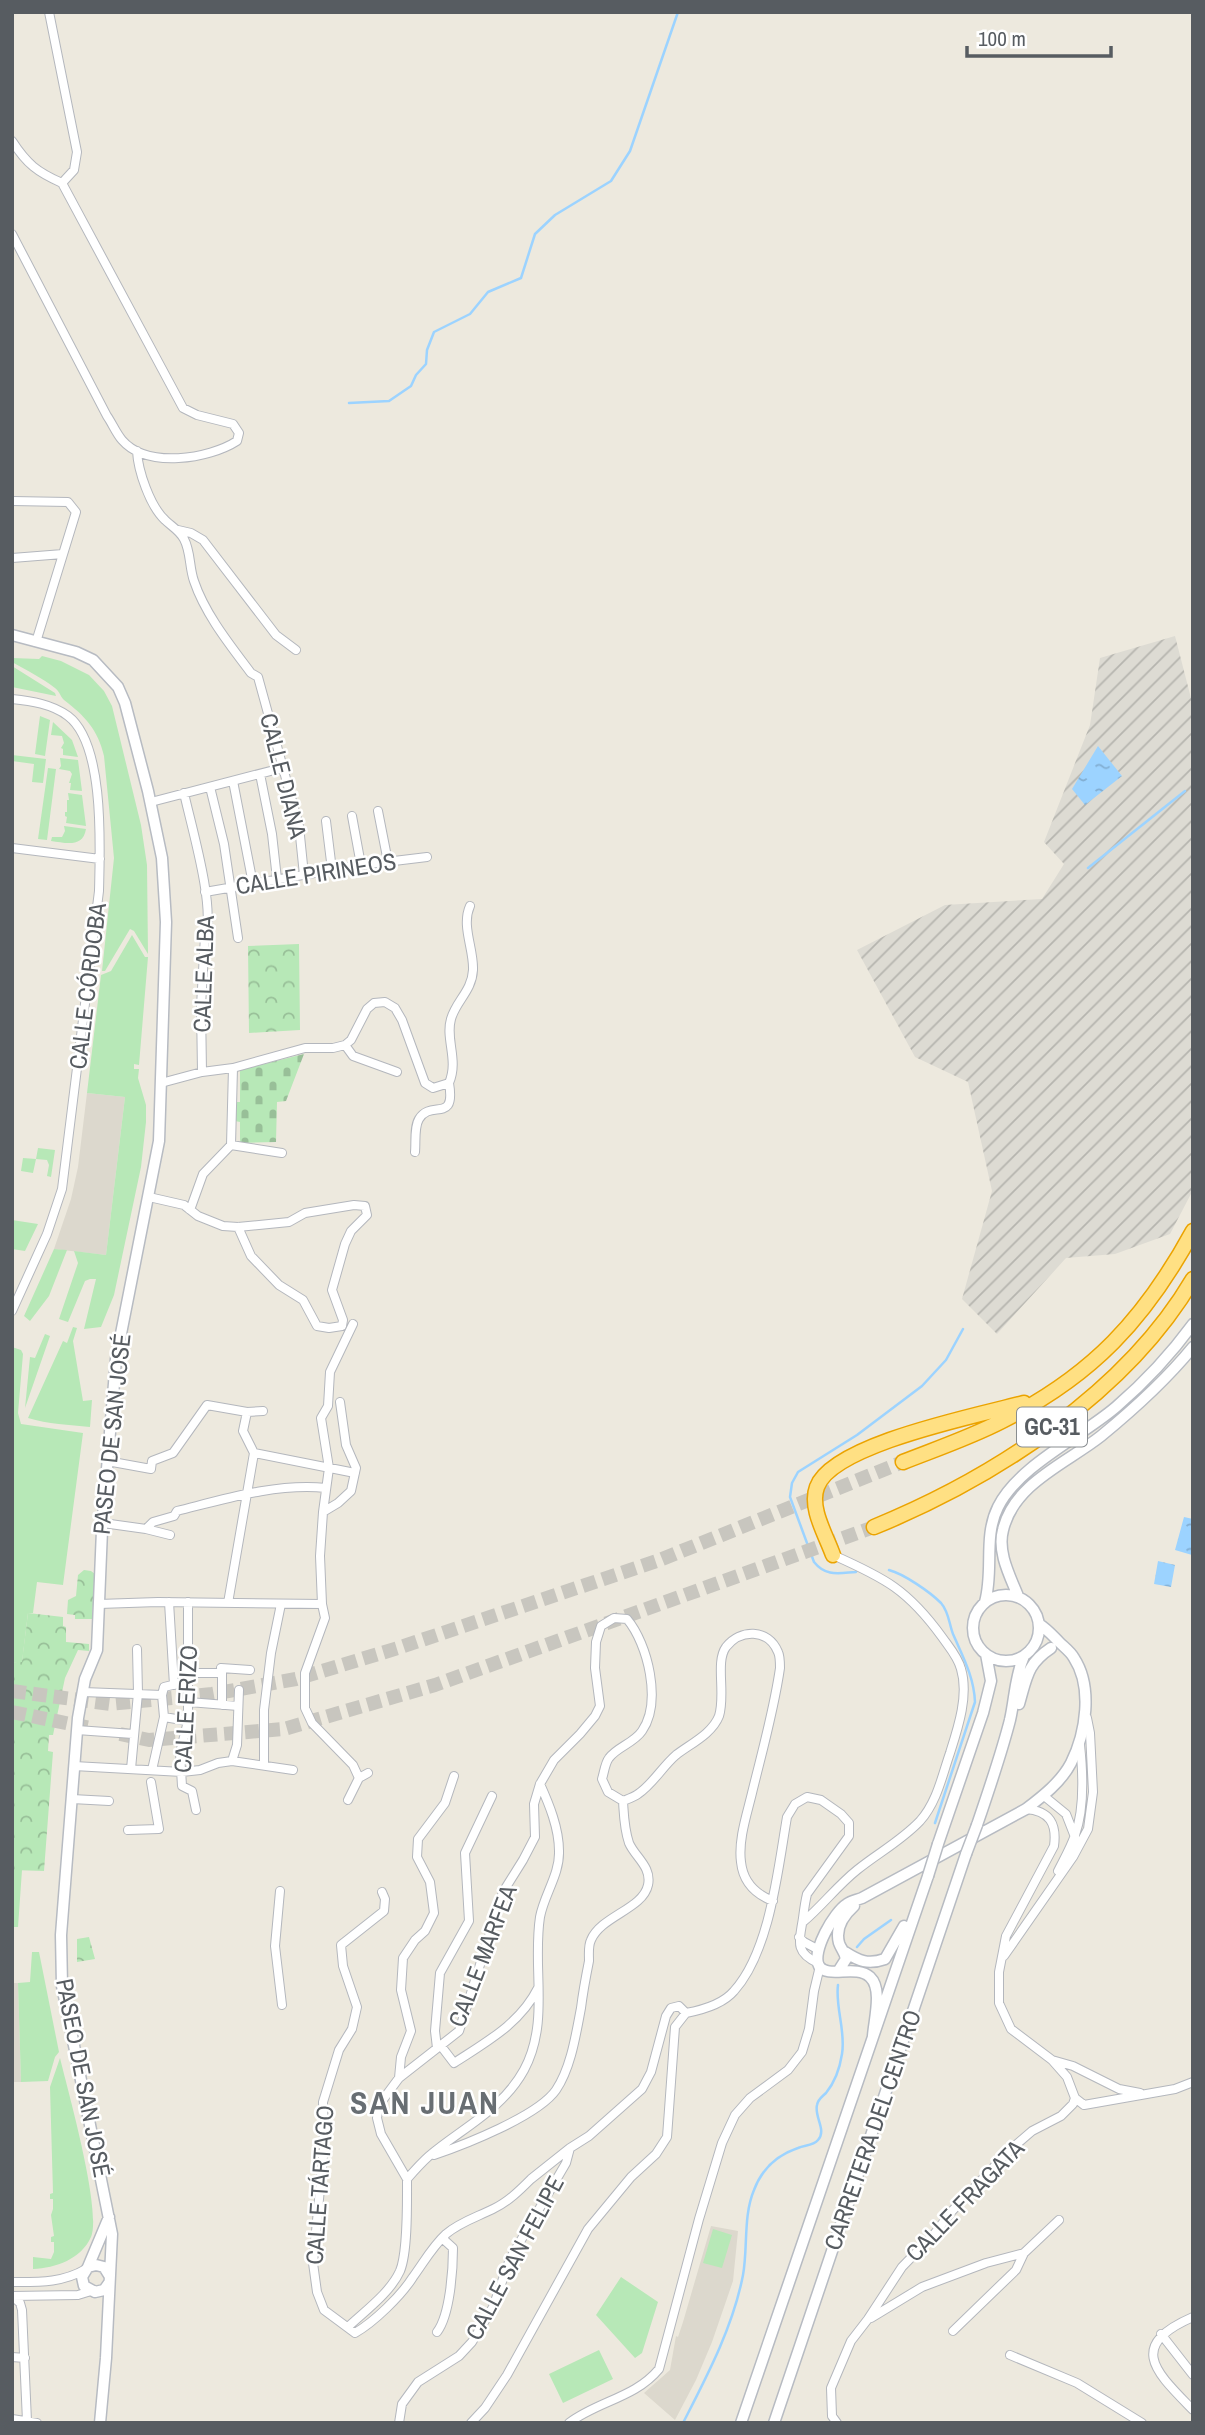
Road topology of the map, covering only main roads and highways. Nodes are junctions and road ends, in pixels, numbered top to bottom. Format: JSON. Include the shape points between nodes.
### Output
{"nodes":[{"id":1,"x":12,"y":635,"type":"edge"},
{"id":2,"x":1193,"y":1231,"type":"edge"},
{"id":3,"x":1193,"y":1279,"type":"edge"},
{"id":4,"x":1193,"y":1324,"type":"edge"},
{"id":5,"x":1193,"y":1347,"type":"edge"},
{"id":6,"x":1045,"y":1397,"type":"junction"},
{"id":7,"x":903,"y":1462,"type":"tunnel mouth"},
{"id":8,"x":874,"y":1527,"type":"tunnel mouth"},
{"id":9,"x":834,"y":1555,"type":"road end"},
{"id":10,"x":1018,"y":1597,"type":"junction"},
{"id":11,"x":985,"y":1602,"type":"junction"},
{"id":12,"x":1039,"y":1624,"type":"junction"},
{"id":13,"x":1051,"y":1648,"type":"junction"},
{"id":14,"x":1028,"y":1652,"type":"junction"},
{"id":15,"x":986,"y":1654,"type":"junction"},
{"id":16,"x":1074,"y":1657,"type":"junction"},
{"id":17,"x":1011,"y":1717,"type":"junction"},
{"id":18,"x":862,"y":1898,"type":"junction"},
{"id":19,"x":918,"y":1902,"type":"junction"},
{"id":20,"x":843,"y":1949,"type":"junction"},
{"id":21,"x":819,"y":1950,"type":"junction"},
{"id":22,"x":835,"y":1971,"type":"junction"},
{"id":23,"x":873,"y":2036,"type":"junction"},
{"id":24,"x":109,"y":2217,"type":"junction"},
{"id":25,"x":87,"y":2268,"type":"junction"},
{"id":26,"x":110,"y":2280,"type":"junction"},
{"id":27,"x":100,"y":2423,"type":"edge"},
{"id":28,"x":741,"y":2423,"type":"edge"},
{"id":29,"x":775,"y":2423,"type":"edge"}],
"edges":[{"from":1,"to":24,"type":"main road","name":"PASEO DE SAN JOSÉ","via":[[93,660],[118,687],[151,802],[162,858],[166,922],[159,1142],[116,1359],[97,1650],[77,1730],[61,1934],[62,1986]]},
{"from":2,"to":6,"type":"highway","number":"GC-31","via":[[1143,1311],[1112,1345]]},
{"from":3,"to":8,"type":"highway","number":"GC-31","via":[[1128,1363],[1069,1413],[968,1484]]},
{"from":4,"to":11,"type":"main road","via":[[1117,1406],[1031,1468],[1006,1492],[992,1521]]},
{"from":5,"to":10,"type":"main road","via":[[1143,1400],[1020,1497],[1002,1531],[1005,1565]]},
{"from":6,"to":7,"type":"highway","number":"GC-31","via":[[1001,1422]]},
{"from":6,"to":9,"type":"highway","via":[[890,1440],[836,1465],[817,1485],[815,1496]]},
{"from":10,"to":11,"type":"main road","via":[[1001,1595]]},
{"from":10,"to":12,"type":"main road","via":[[1035,1611]]},
{"from":11,"to":15,"type":"main road","via":[[973,1628]]},
{"from":12,"to":14,"type":"main road","via":[[1038,1637]]},
{"from":12,"to":16,"type":"main road"},
{"from":13,"to":14,"type":"main road"},
{"from":13,"to":16,"type":"main road"},
{"from":13,"to":17,"type":"main road","via":[[1029,1669]]},
{"from":14,"to":15,"type":"main road","via":[[1005,1661]]},
{"from":14,"to":17,"type":"main road","name":"CARRETERA DEL CENTRO","via":[[1017,1672]]},
{"from":15,"to":19,"type":"main road","name":"CARRETERA DEL CENTRO","bridge":true,"via":[[991,1681],[983,1713]]},
{"from":16,"to":18,"type":"main road","via":[[1085,1693],[1080,1738],[1071,1763],[1044,1796]]},
{"from":17,"to":29,"type":"main road","name":"CARRETERA DEL CENTRO","bridge":true},
{"from":18,"to":20,"type":"main road","via":[[842,1919]]},
{"from":18,"to":21,"type":"main road","via":[[838,1912]]},
{"from":19,"to":20,"type":"main road","via":[[885,1959],[859,1961]]},
{"from":19,"to":23,"type":"main road","name":"CARRETERA DEL CENTRO"},
{"from":20,"to":21,"type":"main road","via":[[828,1943]]},
{"from":20,"to":22,"type":"main road","via":[[844,1965]]},
{"from":21,"to":22,"type":"main road","via":[[819,1964]]},
{"from":22,"to":23,"type":"main road","via":[[856,1970],[870,1977],[876,1988]]},
{"from":23,"to":28,"type":"main road","name":"CARRETERA DEL CENTRO"},
{"from":24,"to":25,"type":"main road"},
{"from":24,"to":26,"type":"main road","name":"PASEO DE SAN JOSÉ"},
{"from":25,"to":26,"type":"main road","via":[[104,2267]]},
{"from":25,"to":26,"type":"main road","via":[[82,2281],[91,2291],[100,2292]]},
{"from":26,"to":27,"type":"main road","name":"PASEO DE SAN JOSÉ"}]}
